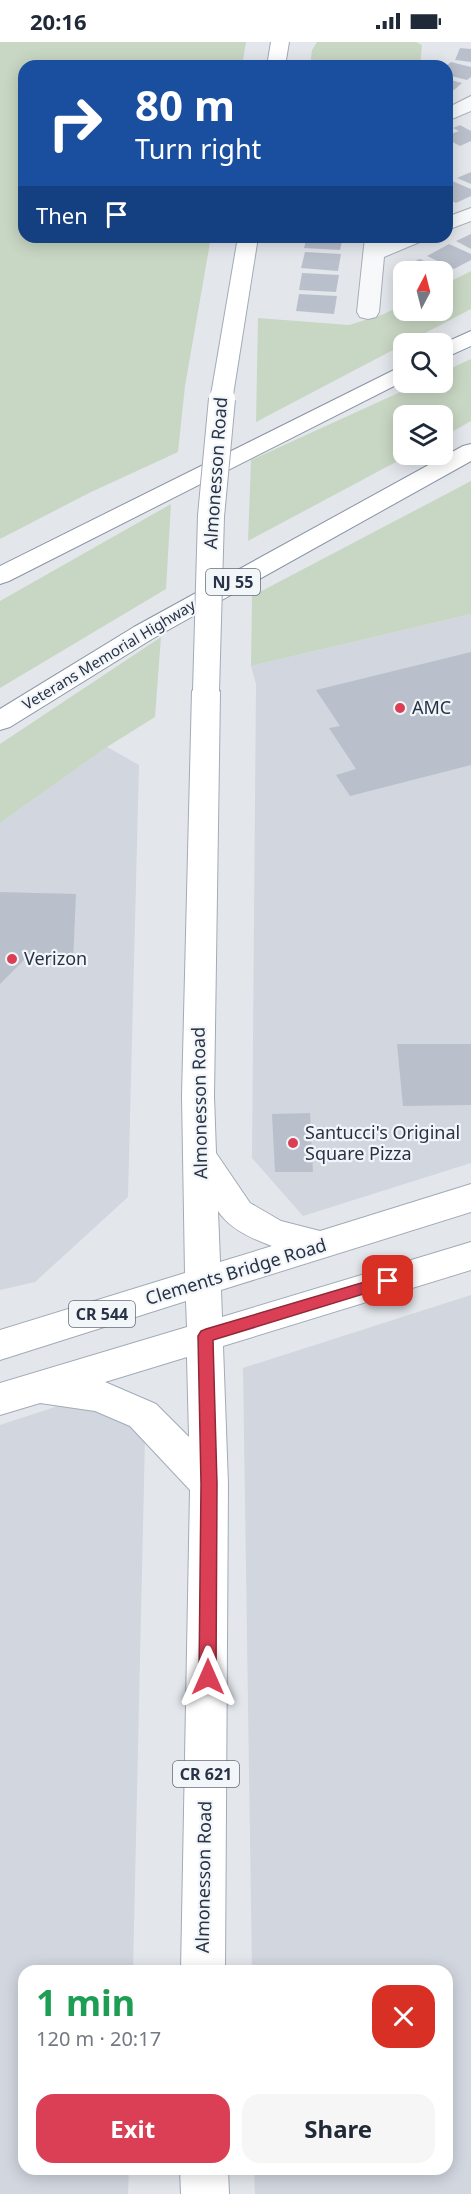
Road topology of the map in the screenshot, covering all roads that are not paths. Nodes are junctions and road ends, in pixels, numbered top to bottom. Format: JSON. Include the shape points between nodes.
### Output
{"nodes":[{"id":1,"x":280,"y":42,"type":"edge"},
{"id":2,"x":277,"y":60,"type":"edge"},
{"id":3,"x":471,"y":102,"type":"edge"},
{"id":4,"x":453,"y":113,"type":"edge"},
{"id":5,"x":471,"y":214,"type":"edge"},
{"id":6,"x":453,"y":222,"type":"edge"},
{"id":7,"x":247,"y":243,"type":"edge"},
{"id":8,"x":374,"y":246,"type":"edge"},
{"id":9,"x":368,"y":312,"type":"dead end"},
{"id":10,"x":471,"y":338,"type":"edge"},
{"id":11,"x":453,"y":347,"type":"edge"},
{"id":12,"x":393,"y":378,"type":"edge"},
{"id":13,"x":471,"y":451,"type":"edge"},
{"id":14,"x":0,"y":576,"type":"edge"},
{"id":15,"x":0,"y":721,"type":"edge"},
{"id":16,"x":200,"y":1156,"type":"junction"},
{"id":17,"x":471,"y":1198,"type":"edge"},
{"id":18,"x":320,"y":1245,"type":"junction"},
{"id":19,"x":471,"y":1256,"type":"edge"},
{"id":20,"x":204,"y":1282,"type":"junction"},
{"id":21,"x":206,"y":1336,"type":"junction"},
{"id":22,"x":0,"y":1345,"type":"edge"},
{"id":23,"x":36,"y":1388,"type":"junction"},
{"id":24,"x":0,"y":1399,"type":"edge"},
{"id":25,"x":209,"y":1484,"type":"junction"},
{"id":26,"x":203,"y":1965,"type":"edge"},
{"id":27,"x":204,"y":2175,"type":"edge"},
{"id":28,"x":205,"y":2194,"type":"edge"}],
"edges":[{"from":1,"to":2,"type":"main road"},
{"from":3,"to":4,"type":"street"},
{"from":5,"to":6,"type":"street"},
{"from":7,"to":16,"type":"main road","name":"Almonesson Road","number":"CR 621","bridge":true,"via":[[222,395],[211,516],[200,946]]},
{"from":8,"to":9,"type":"street"},
{"from":10,"to":11,"type":"main road"},
{"from":12,"to":14,"type":"main road"},
{"from":13,"to":15,"type":"main road","name":"Veterans Memorial Highway","number":"NJ 55","via":[[143,633]]},
{"from":16,"to":18,"type":"main road","via":[[238,1213],[272,1232]]},
{"from":16,"to":20,"type":"main road","name":"Almonesson Road","number":"CR 621"},
{"from":17,"to":18,"type":"main road","name":"Clements Bridge Road","number":"CR 544"},
{"from":18,"to":20,"type":"main road","name":"Clements Bridge Road","number":"CR 544"},
{"from":19,"to":21,"type":"main road"},
{"from":20,"to":21,"type":"main road","name":"Almonesson Road","number":"CR 621"},
{"from":20,"to":22,"type":"main road","name":"Clements Bridge Road","number":"CR 544"},
{"from":21,"to":23,"type":"main road"},
{"from":21,"to":25,"type":"main road","name":"Almonesson Road","number":"CR 621"},
{"from":23,"to":24,"type":"main road"},
{"from":23,"to":25,"type":"main road","via":[[99,1396],[142,1415]]},
{"from":25,"to":26,"type":"main road","name":"Almonesson Road","number":"CR 621"},
{"from":27,"to":28,"type":"main road"}]}
